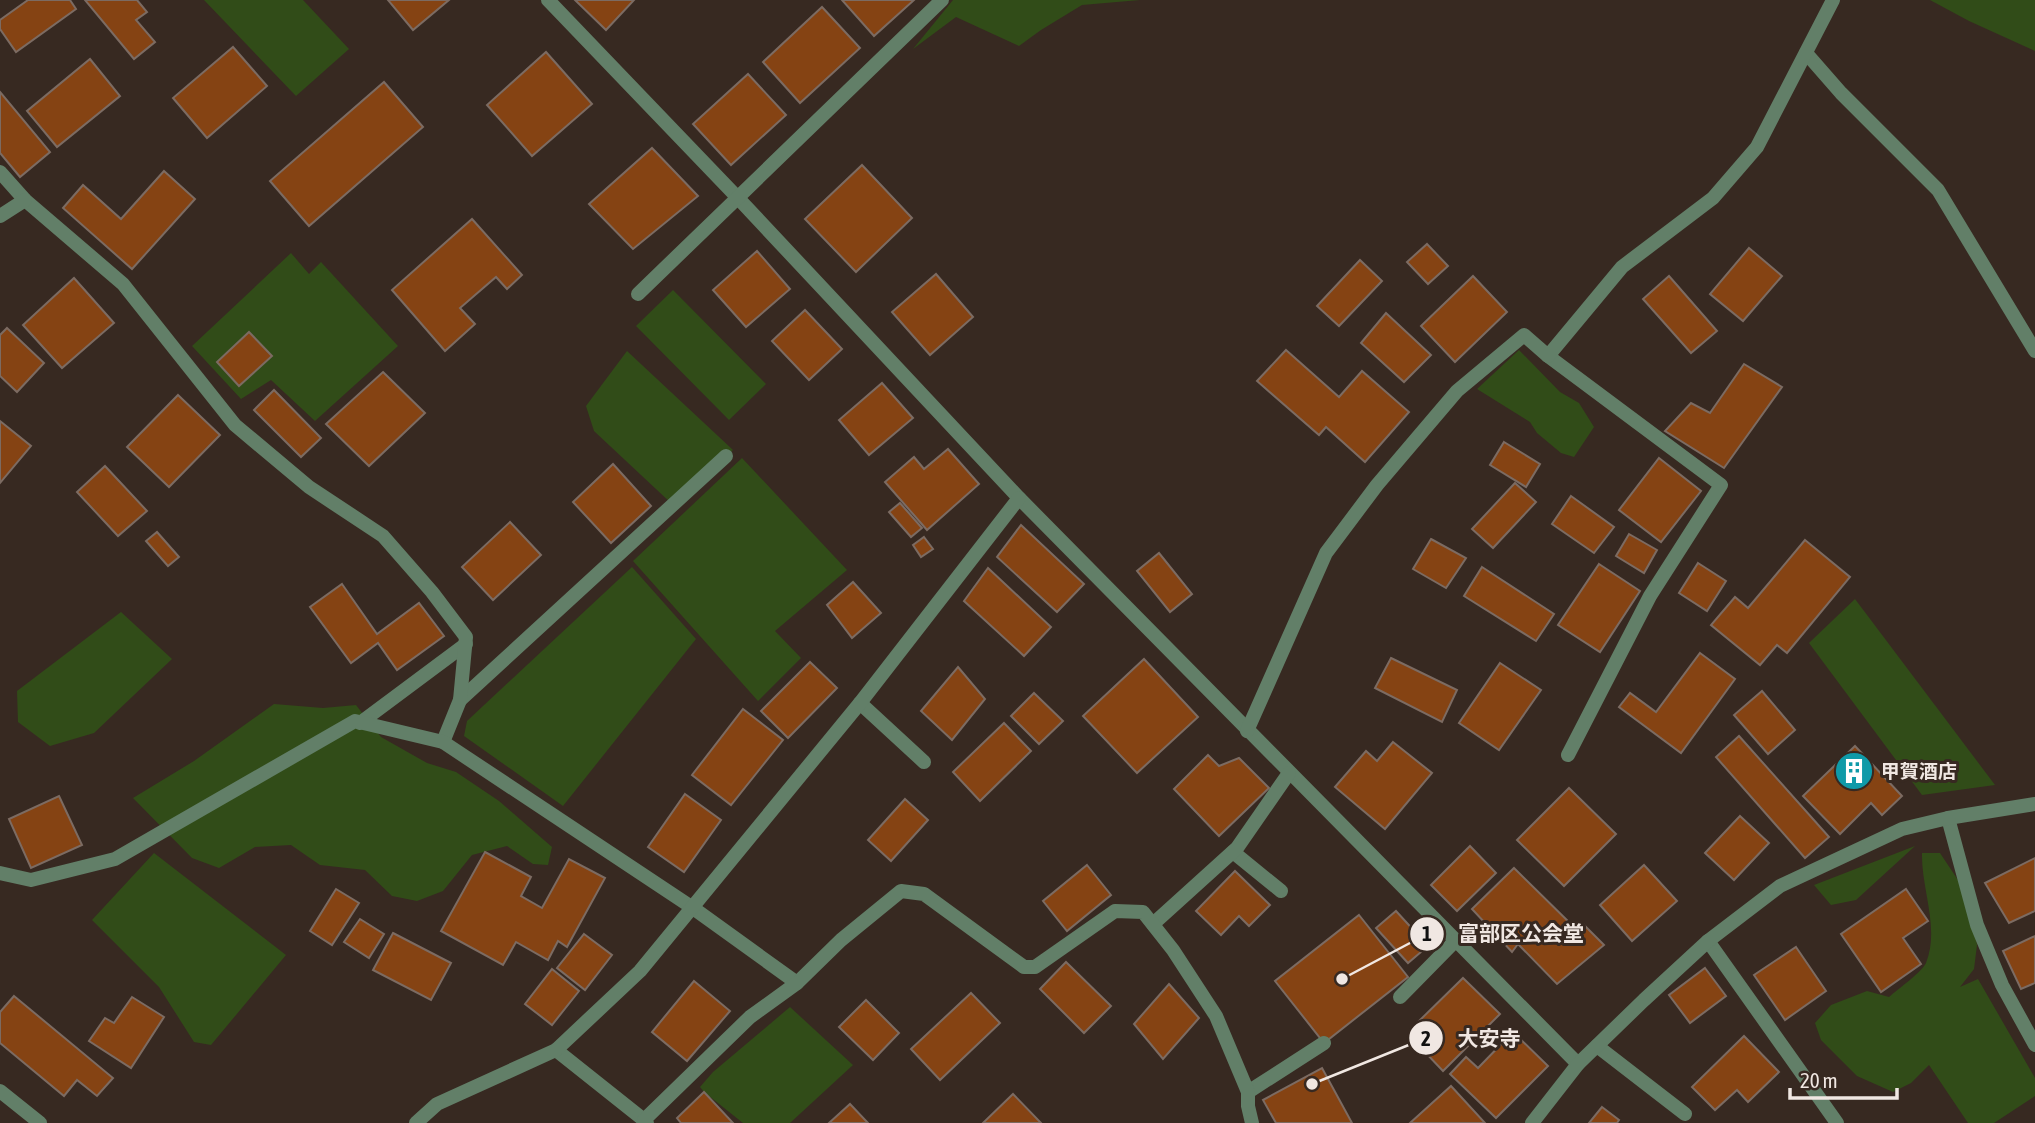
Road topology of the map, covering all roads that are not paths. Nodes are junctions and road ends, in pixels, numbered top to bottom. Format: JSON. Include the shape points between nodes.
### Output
{"nodes":[{"id":1,"x":548,"y":0,"type":"edge"},
{"id":2,"x":942,"y":0,"type":"edge"},
{"id":3,"x":1833,"y":0,"type":"edge"},
{"id":4,"x":1806,"y":54,"type":"junction"},
{"id":5,"x":0,"y":172,"type":"edge"},
{"id":6,"x":737,"y":197,"type":"junction"},
{"id":7,"x":25,"y":200,"type":"junction"},
{"id":8,"x":0,"y":216,"type":"edge"},
{"id":9,"x":638,"y":294,"type":"dead end"},
{"id":10,"x":2035,"y":351,"type":"edge"},
{"id":11,"x":1548,"y":356,"type":"junction"},
{"id":12,"x":726,"y":456,"type":"dead end"},
{"id":13,"x":1019,"y":498,"type":"junction"},
{"id":14,"x":466,"y":644,"type":"junction"},
{"id":15,"x":460,"y":699,"type":"junction"},
{"id":16,"x":860,"y":703,"type":"junction"},
{"id":17,"x":360,"y":723,"type":"junction"},
{"id":18,"x":1247,"y":732,"type":"junction"},
{"id":19,"x":443,"y":742,"type":"junction"},
{"id":20,"x":1568,"y":755,"type":"dead end"},
{"id":21,"x":924,"y":762,"type":"dead end"},
{"id":22,"x":1289,"y":773,"type":"junction"},
{"id":23,"x":2034,"y":808,"type":"edge"},
{"id":24,"x":1948,"y":818,"type":"junction"},
{"id":25,"x":1233,"y":852,"type":"junction"},
{"id":26,"x":0,"y":873,"type":"edge"},
{"id":27,"x":1281,"y":891,"type":"dead end"},
{"id":28,"x":693,"y":908,"type":"junction"},
{"id":29,"x":1153,"y":924,"type":"junction"},
{"id":30,"x":1455,"y":941,"type":"junction"},
{"id":31,"x":1708,"y":941,"type":"junction"},
{"id":32,"x":797,"y":983,"type":"junction"},
{"id":33,"x":1400,"y":997,"type":"dead end"},
{"id":34,"x":1324,"y":1043,"type":"dead end"},
{"id":35,"x":2035,"y":1045,"type":"edge"},
{"id":36,"x":1597,"y":1046,"type":"junction"},
{"id":37,"x":556,"y":1050,"type":"junction"},
{"id":38,"x":1578,"y":1064,"type":"junction"},
{"id":39,"x":0,"y":1091,"type":"edge"},
{"id":40,"x":1248,"y":1092,"type":"junction"},
{"id":41,"x":1685,"y":1114,"type":"dead end"},
{"id":42,"x":646,"y":1122,"type":"edge"},
{"id":43,"x":40,"y":1123,"type":"edge"},
{"id":44,"x":416,"y":1123,"type":"edge"},
{"id":45,"x":1252,"y":1123,"type":"edge"},
{"id":46,"x":1532,"y":1123,"type":"edge"},
{"id":47,"x":1837,"y":1123,"type":"edge"}],
"edges":[{"from":1,"to":6,"type":"street"},
{"from":2,"to":6,"type":"street"},
{"from":3,"to":4,"type":"street"},
{"from":4,"to":10,"type":"street","via":[[1938,190]]},
{"from":4,"to":11,"type":"street","via":[[1757,147],[1713,198],[1622,267]]},
{"from":5,"to":7,"type":"street"},
{"from":6,"to":9,"type":"street"},
{"from":6,"to":13,"type":"street"},
{"from":7,"to":8,"type":"street"},
{"from":7,"to":14,"type":"street","via":[[123,284],[235,425],[309,486],[383,536],[467,637]]},
{"from":11,"to":18,"type":"street","via":[[1524,335],[1457,391],[1377,485],[1326,553]]},
{"from":11,"to":20,"type":"street","via":[[1721,485],[1650,596]]},
{"from":12,"to":15,"type":"street"},
{"from":13,"to":16,"type":"street"},
{"from":13,"to":18,"type":"street"},
{"from":14,"to":15,"type":"street"},
{"from":14,"to":17,"type":"street"},
{"from":15,"to":19,"type":"street"},
{"from":16,"to":21,"type":"street"},
{"from":16,"to":28,"type":"street"},
{"from":17,"to":19,"type":"street"},
{"from":17,"to":26,"type":"street","via":[[355,721],[115,859],[31,880]]},
{"from":18,"to":22,"type":"street"},
{"from":19,"to":28,"type":"street"},
{"from":22,"to":25,"type":"street"},
{"from":22,"to":30,"type":"street"},
{"from":23,"to":24,"type":"street"},
{"from":24,"to":31,"type":"street","via":[[1902,829],[1780,886]]},
{"from":24,"to":35,"type":"street","via":[[1977,925],[2002,985]]},
{"from":25,"to":27,"type":"street"},
{"from":25,"to":29,"type":"street"},
{"from":28,"to":32,"type":"street"},
{"from":28,"to":37,"type":"street","via":[[640,971]]},
{"from":29,"to":32,"type":"street","via":[[1143,912],[1115,911],[1035,967],[1024,967],[924,894],[901,891]]},
{"from":29,"to":40,"type":"street","via":[[1216,1016]]},
{"from":30,"to":33,"type":"street"},
{"from":30,"to":38,"type":"street"},
{"from":31,"to":36,"type":"street"},
{"from":31,"to":47,"type":"street"},
{"from":32,"to":42,"type":"street","via":[[750,1017]]},
{"from":34,"to":40,"type":"street"},
{"from":36,"to":38,"type":"street"},
{"from":36,"to":41,"type":"street"},
{"from":37,"to":42,"type":"street"},
{"from":37,"to":44,"type":"street","via":[[437,1104]]},
{"from":38,"to":46,"type":"street"},
{"from":39,"to":43,"type":"street"},
{"from":40,"to":45,"type":"street"}]}
